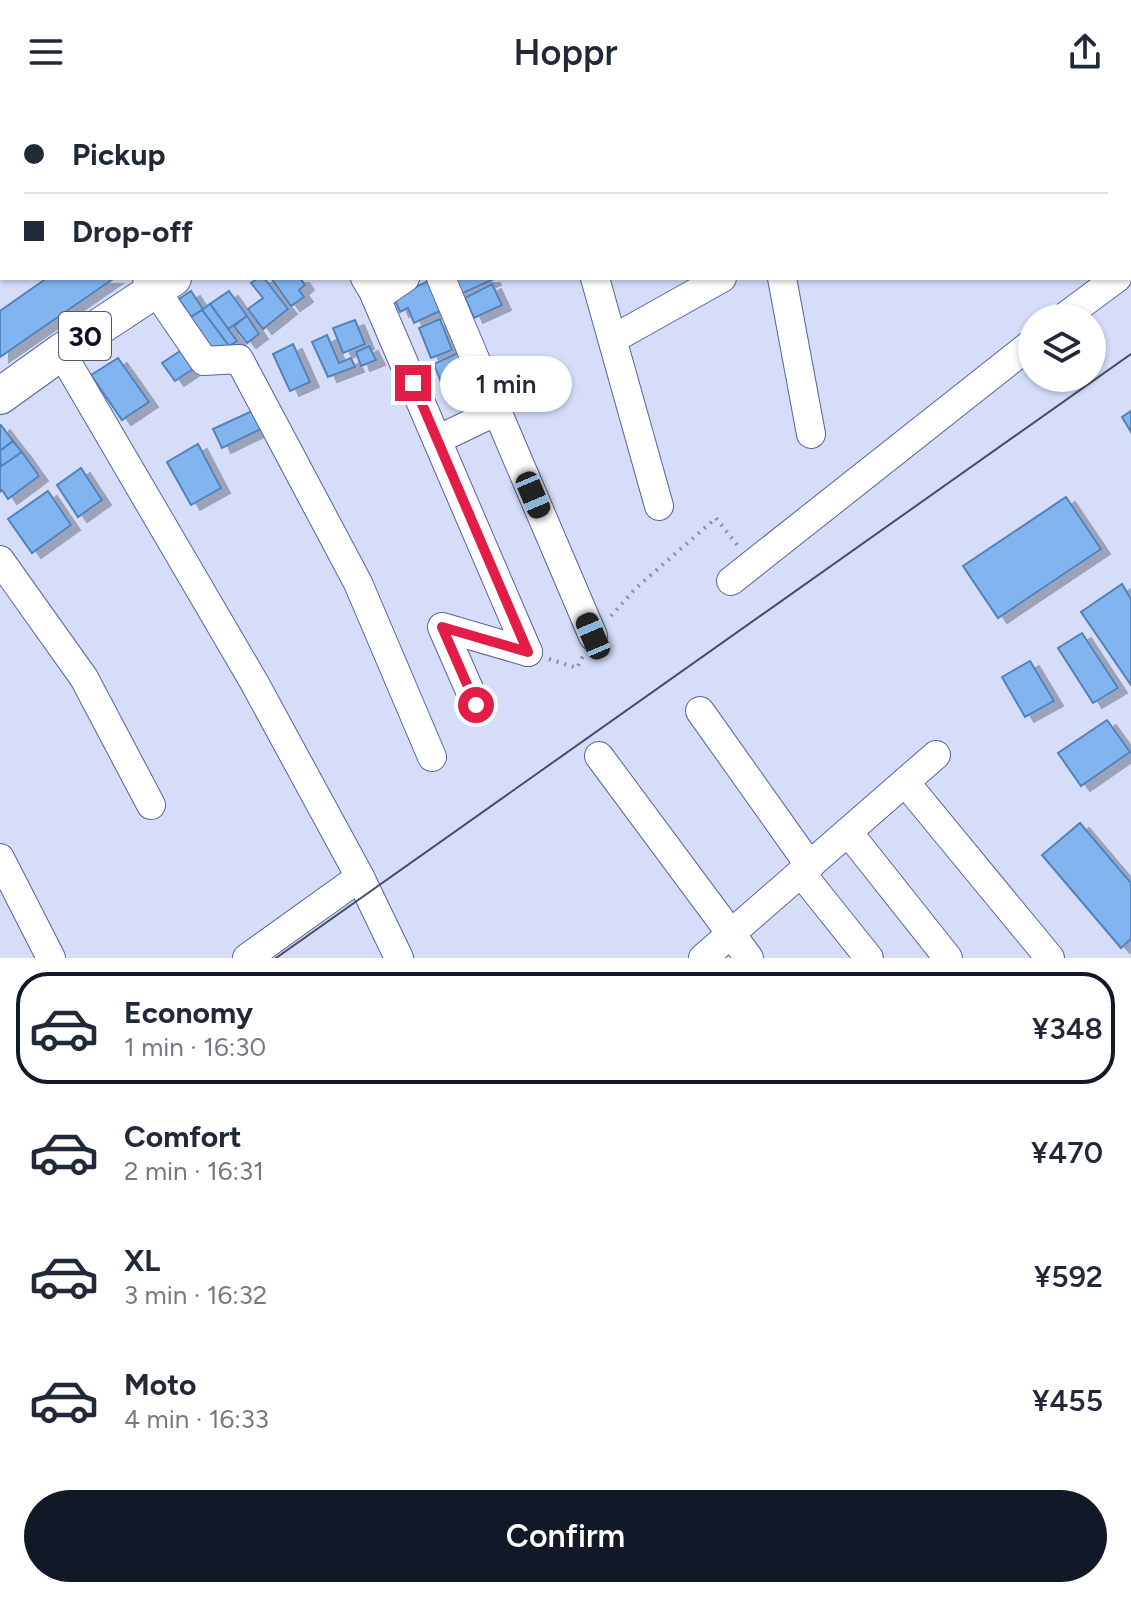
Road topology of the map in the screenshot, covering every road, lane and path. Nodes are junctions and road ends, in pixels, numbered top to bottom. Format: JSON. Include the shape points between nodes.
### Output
{"nodes":[{"id":1,"x":398,"y":280,"type":"edge"},
{"id":2,"x":442,"y":280,"type":"edge"},
{"id":3,"x":596,"y":280,"type":"edge"},
{"id":4,"x":718,"y":280,"type":"edge"},
{"id":5,"x":782,"y":280,"type":"edge"},
{"id":6,"x":1114,"y":280,"type":"edge"},
{"id":7,"x":158,"y":282,"type":"edge"},
{"id":8,"x":371,"y":288,"type":"edge"},
{"id":9,"x":1082,"y":304,"type":"edge"},
{"id":10,"x":613,"y":339,"type":"junction"},
{"id":11,"x":61,"y":352,"type":"junction"},
{"id":12,"x":1018,"y":354,"type":"edge"},
{"id":13,"x":0,"y":396,"type":"edge"},
{"id":14,"x":497,"y":411,"type":"junction"},
{"id":15,"x":811,"y":434,"type":"dead end"},
{"id":16,"x":437,"y":440,"type":"junction"},
{"id":17,"x":659,"y":506,"type":"dead end"},
{"id":18,"x":0,"y":560,"type":"edge"},
{"id":19,"x":741,"y":572,"type":"joint"},
{"id":20,"x":593,"y":636,"type":"junction"},
{"id":21,"x":528,"y":652,"type":"junction"},
{"id":22,"x":476,"y":705,"type":"dead end"},
{"id":23,"x":700,"y":711,"type":"dead end"},
{"id":24,"x":936,"y":755,"type":"dead end"},
{"id":25,"x":599,"y":756,"type":"dead end"},
{"id":26,"x":432,"y":757,"type":"dead end"},
{"id":27,"x":905,"y":782,"type":"junction"},
{"id":28,"x":151,"y":805,"type":"dead end"},
{"id":29,"x":848,"y":832,"type":"junction"},
{"id":30,"x":0,"y":858,"type":"edge"},
{"id":31,"x":805,"y":869,"type":"junction"},
{"id":32,"x":360,"y":877,"type":"junction"},
{"id":33,"x":732,"y":934,"type":"junction"},
{"id":34,"x":51,"y":958,"type":"edge"},
{"id":35,"x":247,"y":958,"type":"edge"},
{"id":36,"x":399,"y":958,"type":"edge"},
{"id":37,"x":703,"y":958,"type":"edge"},
{"id":38,"x":749,"y":958,"type":"edge"},
{"id":39,"x":869,"y":958,"type":"edge"},
{"id":40,"x":948,"y":958,"type":"edge"},
{"id":41,"x":1050,"y":958,"type":"edge"}],
"edges":[{"from":1,"to":8,"type":"street"},
{"from":2,"to":14,"type":"street"},
{"from":3,"to":10,"type":"street"},
{"from":4,"to":10,"type":"street"},
{"from":5,"to":15,"type":"street"},
{"from":6,"to":9,"type":"street"},
{"from":7,"to":11,"type":"main road","number":"30"},
{"from":7,"to":26,"type":"street","via":[[204,361],[239,359],[358,583]]},
{"from":8,"to":16,"type":"street"},
{"from":10,"to":17,"type":"street"},
{"from":11,"to":13,"type":"main road","number":"30"},
{"from":11,"to":32,"type":"street","via":[[254,682]]},
{"from":12,"to":19,"type":"street"},
{"from":14,"to":16,"type":"street"},
{"from":14,"to":20,"type":"street"},
{"from":16,"to":21,"type":"street"},
{"from":18,"to":28,"type":"street","via":[[84,678]]},
{"from":19,"to":20,"type":"path","via":[[716,518],[635,589]]},
{"from":20,"to":21,"type":"path","via":[[577,668]]},
{"from":21,"to":22,"type":"street","via":[[442,627]]},
{"from":23,"to":31,"type":"street"},
{"from":24,"to":27,"type":"street"},
{"from":25,"to":33,"type":"street"},
{"from":27,"to":29,"type":"street"},
{"from":27,"to":41,"type":"street"},
{"from":29,"to":31,"type":"street"},
{"from":29,"to":40,"type":"street"},
{"from":30,"to":34,"type":"street"},
{"from":31,"to":33,"type":"street"},
{"from":31,"to":39,"type":"street"},
{"from":32,"to":35,"type":"street"},
{"from":32,"to":36,"type":"street"},
{"from":33,"to":37,"type":"street"},
{"from":33,"to":38,"type":"street"}]}
